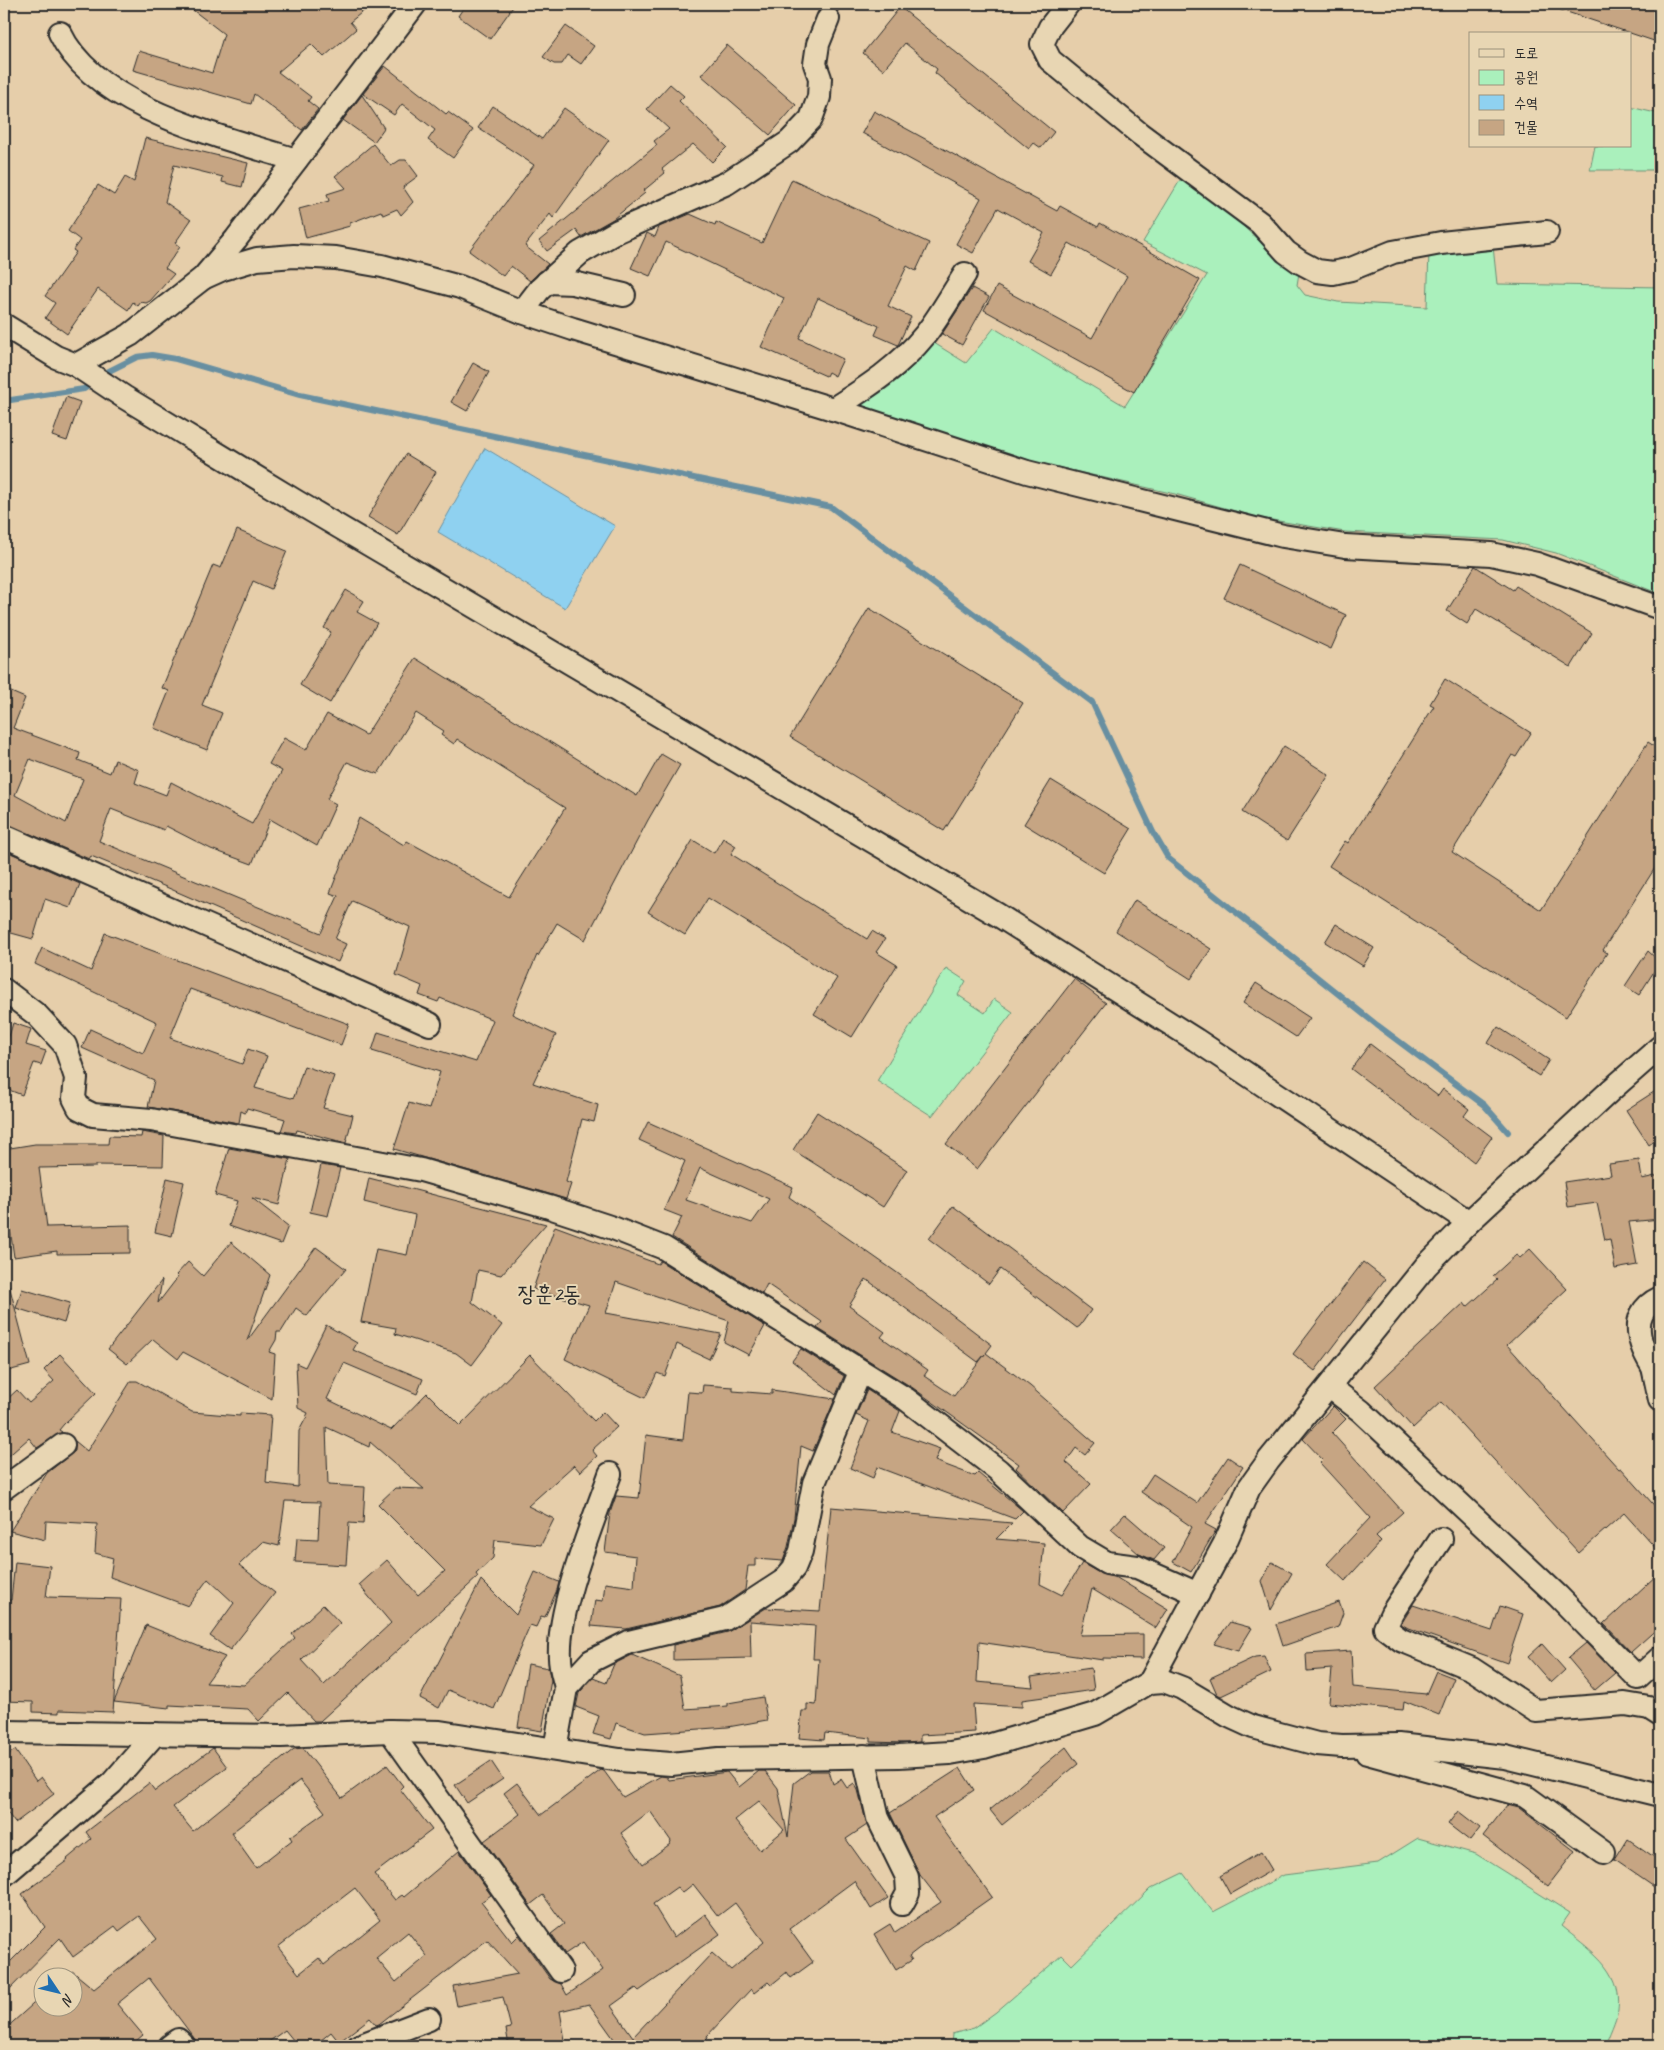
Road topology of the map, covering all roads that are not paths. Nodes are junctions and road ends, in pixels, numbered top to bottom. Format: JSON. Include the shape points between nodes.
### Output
{"nodes":[{"id":1,"x":415,"y":4,"type":"edge"},
{"id":2,"x":1068,"y":4,"type":"edge"},
{"id":3,"x":828,"y":19,"type":"dead end"},
{"id":4,"x":60,"y":33,"type":"dead end"},
{"id":5,"x":296,"y":160,"type":"junction"},
{"id":6,"x":1547,"y":232,"type":"dead end"},
{"id":7,"x":965,"y":274,"type":"dead end"},
{"id":8,"x":203,"y":278,"type":"junction"},
{"id":9,"x":547,"y":282,"type":"junction"},
{"id":10,"x":624,"y":295,"type":"dead end"},
{"id":11,"x":522,"y":312,"type":"junction"},
{"id":12,"x":4,"y":325,"type":"edge"},
{"id":13,"x":91,"y":375,"type":"junction"},
{"id":14,"x":832,"y":409,"type":"junction"},
{"id":15,"x":1660,"y":608,"type":"edge"},
{"id":16,"x":4,"y":836,"type":"edge"},
{"id":17,"x":4,"y":990,"type":"edge"},
{"id":18,"x":430,"y":1024,"type":"dead end"},
{"id":19,"x":1660,"y":1047,"type":"edge"},
{"id":20,"x":1469,"y":1222,"type":"junction"},
{"id":21,"x":1660,"y":1298,"type":"edge"},
{"id":22,"x":860,"y":1372,"type":"junction"},
{"id":23,"x":1656,"y":1372,"type":"edge"},
{"id":24,"x":1330,"y":1387,"type":"junction"},
{"id":25,"x":1660,"y":1400,"type":"edge"},
{"id":26,"x":63,"y":1445,"type":"dead end"},
{"id":27,"x":610,"y":1474,"type":"dead end"},
{"id":28,"x":4,"y":1488,"type":"edge"},
{"id":29,"x":1441,"y":1539,"type":"dead end"},
{"id":30,"x":1198,"y":1594,"type":"junction"},
{"id":31,"x":1660,"y":1658,"type":"edge"},
{"id":32,"x":1150,"y":1682,"type":"junction"},
{"id":33,"x":566,"y":1688,"type":"junction"},
{"id":34,"x":1660,"y":1714,"type":"edge"},
{"id":35,"x":390,"y":1731,"type":"junction"},
{"id":36,"x":4,"y":1732,"type":"edge"},
{"id":37,"x":156,"y":1734,"type":"junction"},
{"id":38,"x":1342,"y":1746,"type":"junction"},
{"id":39,"x":555,"y":1748,"type":"junction"},
{"id":40,"x":864,"y":1756,"type":"junction"},
{"id":41,"x":1660,"y":1795,"type":"edge"},
{"id":42,"x":1604,"y":1853,"type":"dead end"},
{"id":43,"x":4,"y":1875,"type":"edge"},
{"id":44,"x":902,"y":1904,"type":"dead end"},
{"id":45,"x":561,"y":1971,"type":"dead end"},
{"id":46,"x":429,"y":2019,"type":"dead end"},
{"id":47,"x":170,"y":2046,"type":"edge"},
{"id":48,"x":184,"y":2046,"type":"edge"},
{"id":49,"x":359,"y":2046,"type":"edge"}],
"edges":[{"from":1,"to":5,"type":"street"},
{"from":2,"to":6,"type":"street","via":[[1050,27],[1042,44],[1050,60],[1140,134],[1260,223],[1286,252],[1317,271],[1333,273],[1351,269],[1393,252],[1441,243]]},
{"from":3,"to":9,"type":"street","via":[[818,44],[815,64],[820,78],[820,97],[811,119],[789,142],[727,183],[618,231],[580,253]]},
{"from":4,"to":5,"type":"street","via":[[68,49],[92,73],[133,102],[199,130]]},
{"from":5,"to":8,"type":"street"},
{"from":7,"to":14,"type":"street","via":[[925,334],[907,354],[869,386]]},
{"from":8,"to":11,"type":"street","via":[[257,259],[294,256],[336,258],[430,278]]},
{"from":8,"to":13,"type":"street","via":[[130,335]]},
{"from":9,"to":10,"type":"street","via":[[573,283]]},
{"from":9,"to":11,"type":"street"},
{"from":11,"to":14,"type":"street"},
{"from":12,"to":13,"type":"street"},
{"from":13,"to":20,"type":"street","via":[[297,502],[998,915],[1196,1040]]},
{"from":14,"to":15,"type":"street","via":[[1027,472],[1264,531],[1345,546],[1491,554],[1537,564]]},
{"from":16,"to":18,"type":"street"},
{"from":17,"to":22,"type":"street","via":[[37,1015],[65,1045],[76,1078],[74,1098],[79,1108],[93,1115],[151,1120],[422,1170],[613,1228],[664,1248]]},
{"from":19,"to":20,"type":"street"},
{"from":20,"to":24,"type":"street","via":[[1426,1266]]},
{"from":21,"to":23,"type":"street","via":[[1650,1303],[1640,1317],[1638,1333]]},
{"from":22,"to":30,"type":"street","via":[[906,1399],[998,1470],[1080,1547],[1107,1563],[1137,1567]]},
{"from":22,"to":33,"type":"street","via":[[814,1483],[801,1550],[794,1568],[783,1581],[725,1619],[629,1642],[591,1661]]},
{"from":23,"to":25,"type":"street"},
{"from":24,"to":30,"type":"street","via":[[1250,1488]]},
{"from":24,"to":31,"type":"street","via":[[1360,1411],[1544,1583],[1638,1678]]},
{"from":26,"to":28,"type":"street"},
{"from":27,"to":33,"type":"street","via":[[574,1579],[562,1628],[560,1659]]},
{"from":29,"to":34,"type":"street","via":[[1385,1628],[1401,1640],[1472,1669],[1536,1711],[1625,1704],[1649,1708]]},
{"from":30,"to":32,"type":"street"},
{"from":32,"to":38,"type":"street","via":[[1164,1681],[1182,1688],[1229,1716],[1266,1732],[1317,1744]]},
{"from":32,"to":40,"type":"street","via":[[1095,1714],[984,1747],[950,1753]]},
{"from":33,"to":39,"type":"street"},
{"from":35,"to":37,"type":"street","via":[[281,1736]]},
{"from":35,"to":39,"type":"street","via":[[440,1732]]},
{"from":35,"to":45,"type":"street"},
{"from":36,"to":37,"type":"street"},
{"from":37,"to":43,"type":"street","via":[[112,1783]]},
{"from":38,"to":41,"type":"street","via":[[1398,1745],[1505,1757]]},
{"from":38,"to":42,"type":"street","via":[[1525,1796]]},
{"from":39,"to":40,"type":"street","via":[[620,1760],[671,1764],[718,1759]]},
{"from":40,"to":44,"type":"street","via":[[878,1818],[906,1877],[908,1893]]},
{"from":46,"to":49,"type":"street"},
{"from":47,"to":48,"type":"street","via":[[178,2040]]}]}
